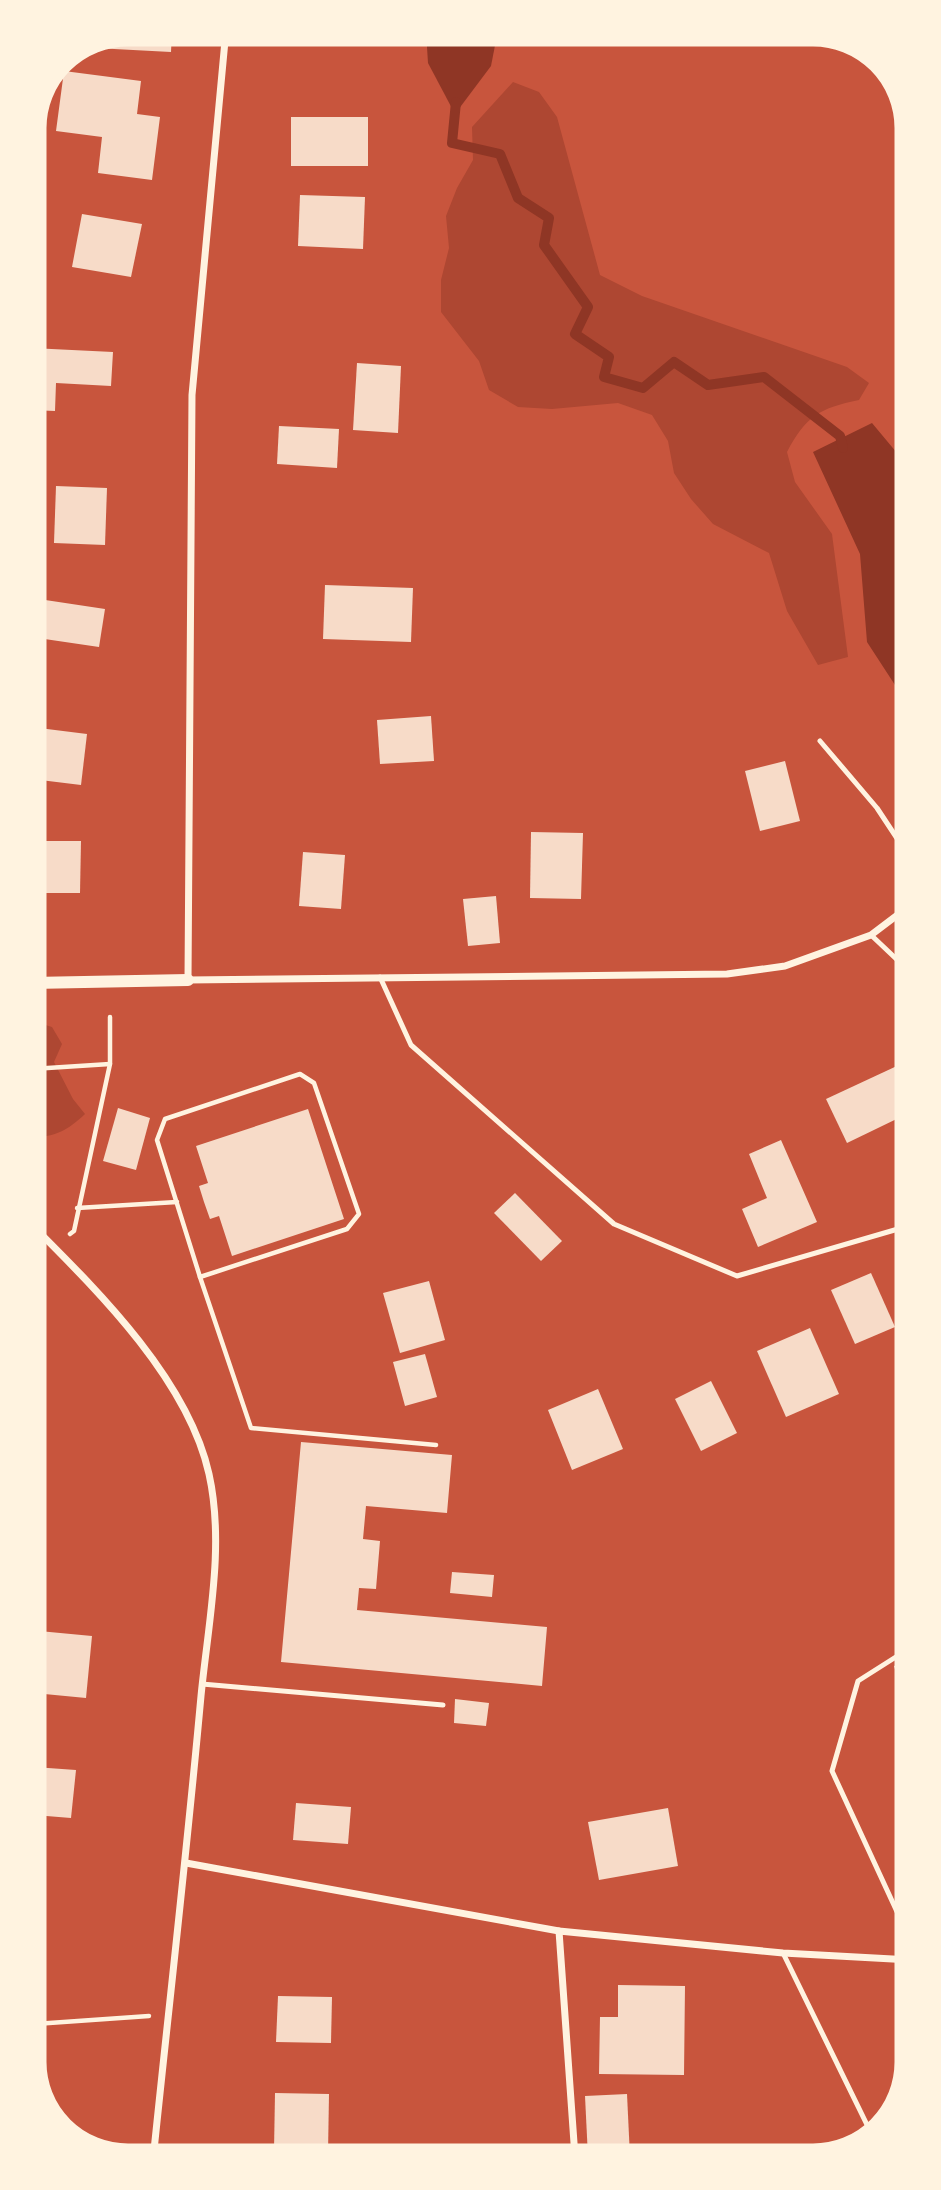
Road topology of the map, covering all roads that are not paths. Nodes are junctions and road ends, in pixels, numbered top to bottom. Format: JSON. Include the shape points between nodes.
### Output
{"nodes":[{"id":1,"x":225,"y":42,"type":"edge"},
{"id":2,"x":820,"y":741,"type":"dead end"},
{"id":3,"x":899,"y":841,"type":"edge"},
{"id":4,"x":899,"y":914,"type":"edge"},
{"id":5,"x":871,"y":934,"type":"junction"},
{"id":6,"x":899,"y":961,"type":"edge"},
{"id":7,"x":380,"y":976,"type":"junction"},
{"id":8,"x":188,"y":980,"type":"junction"},
{"id":9,"x":42,"y":983,"type":"edge"},
{"id":10,"x":898,"y":1229,"type":"edge"},
{"id":11,"x":42,"y":1235,"type":"edge"},
{"id":12,"x":899,"y":1655,"type":"edge"},
{"id":13,"x":202,"y":1684,"type":"junction"},
{"id":14,"x":443,"y":1705,"type":"dead end"},
{"id":15,"x":186,"y":1863,"type":"junction"},
{"id":16,"x":899,"y":1916,"type":"edge"},
{"id":17,"x":559,"y":1931,"type":"junction"},
{"id":18,"x":783,"y":1953,"type":"junction"},
{"id":19,"x":899,"y":1959,"type":"edge"},
{"id":20,"x":868,"y":2127,"type":"edge"},
{"id":21,"x":154,"y":2148,"type":"edge"},
{"id":22,"x":574,"y":2148,"type":"edge"}],
"edges":[{"from":1,"to":8,"type":"street","via":[[192,395]]},
{"from":2,"to":3,"type":"lane"},
{"from":4,"to":5,"type":"street"},
{"from":5,"to":6,"type":"lane"},
{"from":5,"to":7,"type":"street","via":[[785,966],[727,974]]},
{"from":7,"to":8,"type":"street"},
{"from":7,"to":10,"type":"lane","via":[[411,1045],[614,1224],[737,1276]]},
{"from":8,"to":9,"type":"street"},
{"from":11,"to":13,"type":"street","via":[[163,1375],[189,1421],[209,1473],[216,1530]]},
{"from":12,"to":16,"type":"lane","via":[[858,1681],[832,1771]]},
{"from":13,"to":14,"type":"lane"},
{"from":13,"to":15,"type":"street"},
{"from":15,"to":17,"type":"street"},
{"from":15,"to":21,"type":"street"},
{"from":17,"to":18,"type":"street"},
{"from":17,"to":22,"type":"street"},
{"from":18,"to":19,"type":"street"},
{"from":18,"to":20,"type":"lane"}]}
